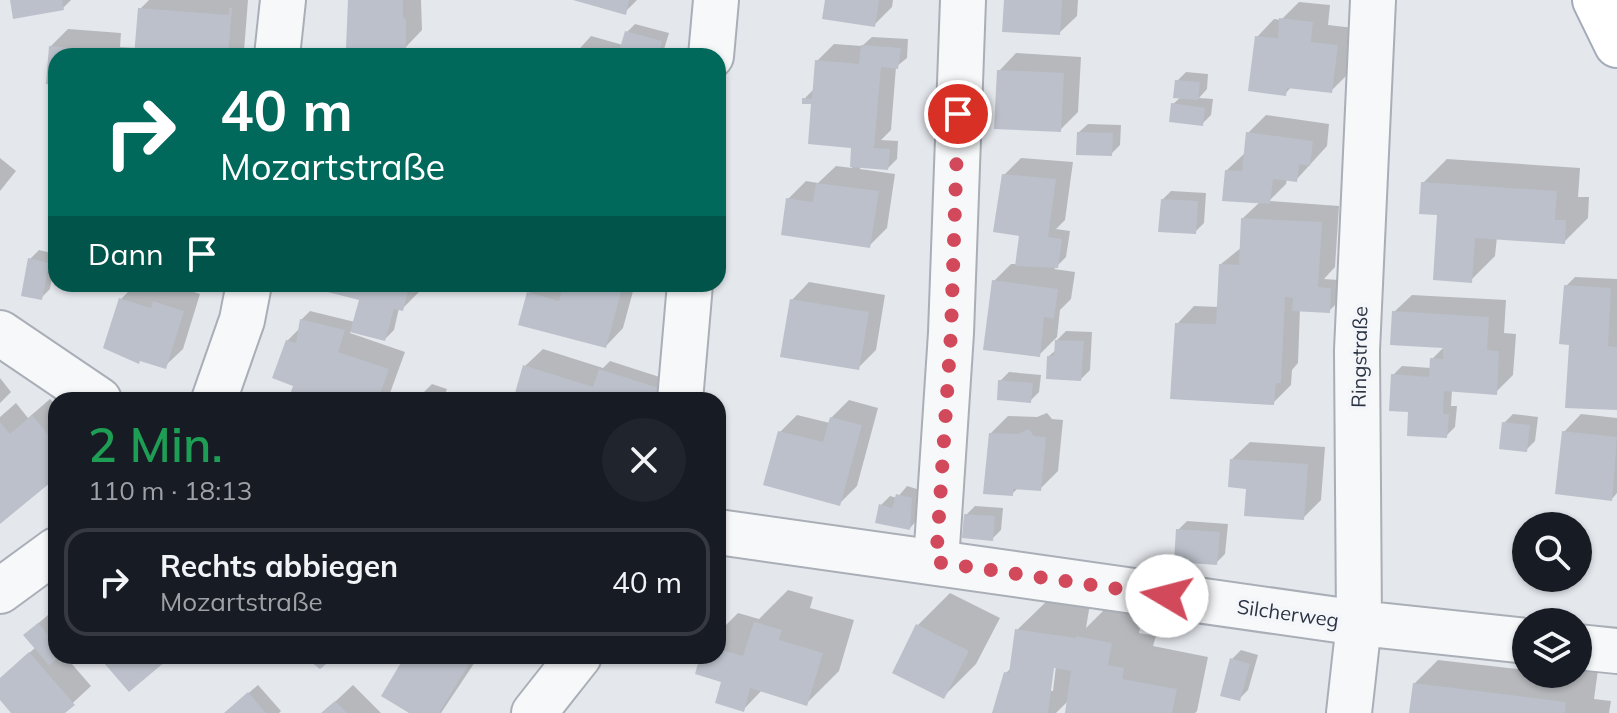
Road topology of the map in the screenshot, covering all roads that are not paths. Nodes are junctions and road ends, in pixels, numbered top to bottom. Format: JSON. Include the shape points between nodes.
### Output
{"nodes":[{"id":1,"x":283,"y":0,"type":"edge"},
{"id":2,"x":716,"y":0,"type":"edge"},
{"id":3,"x":963,"y":0,"type":"edge"},
{"id":4,"x":1373,"y":0,"type":"edge"},
{"id":5,"x":1595,"y":0,"type":"edge"},
{"id":6,"x":1617,"y":45,"type":"edge"},
{"id":7,"x":278,"y":48,"type":"edge"},
{"id":8,"x":712,"y":48,"type":"edge"},
{"id":9,"x":247,"y":292,"type":"edge"},
{"id":10,"x":689,"y":292,"type":"edge"},
{"id":11,"x":0,"y":333,"type":"edge"},
{"id":12,"x":87,"y":392,"type":"edge"},
{"id":13,"x":217,"y":392,"type":"edge"},
{"id":14,"x":681,"y":392,"type":"edge"},
{"id":15,"x":726,"y":533,"type":"edge"},
{"id":16,"x":48,"y":556,"type":"edge"},
{"id":17,"x":936,"y":562,"type":"junction"},
{"id":18,"x":0,"y":591,"type":"edge"},
{"id":19,"x":1359,"y":623,"type":"junction"},
{"id":20,"x":1512,"y":639,"type":"edge"},
{"id":21,"x":1592,"y":648,"type":"edge"},
{"id":22,"x":1617,"y":651,"type":"edge"},
{"id":23,"x":573,"y":664,"type":"edge"},
{"id":24,"x":534,"y":713,"type":"edge"},
{"id":25,"x":1349,"y":713,"type":"edge"}],
"edges":[{"from":1,"to":7,"type":"street"},
{"from":2,"to":8,"type":"street"},
{"from":3,"to":17,"type":"street"},
{"from":4,"to":19,"type":"street","name":"Ringstraße","via":[[1357,350]]},
{"from":5,"to":6,"type":"main road"},
{"from":9,"to":13,"type":"street"},
{"from":10,"to":14,"type":"street"},
{"from":11,"to":12,"type":"street"},
{"from":15,"to":17,"type":"street","name":"Silcherweg"},
{"from":16,"to":18,"type":"street"},
{"from":17,"to":19,"type":"street","name":"Silcherweg"},
{"from":19,"to":20,"type":"street","name":"Silcherweg"},
{"from":19,"to":25,"type":"street","name":"Ringstraße"},
{"from":21,"to":22,"type":"street"},
{"from":23,"to":24,"type":"street"}]}
